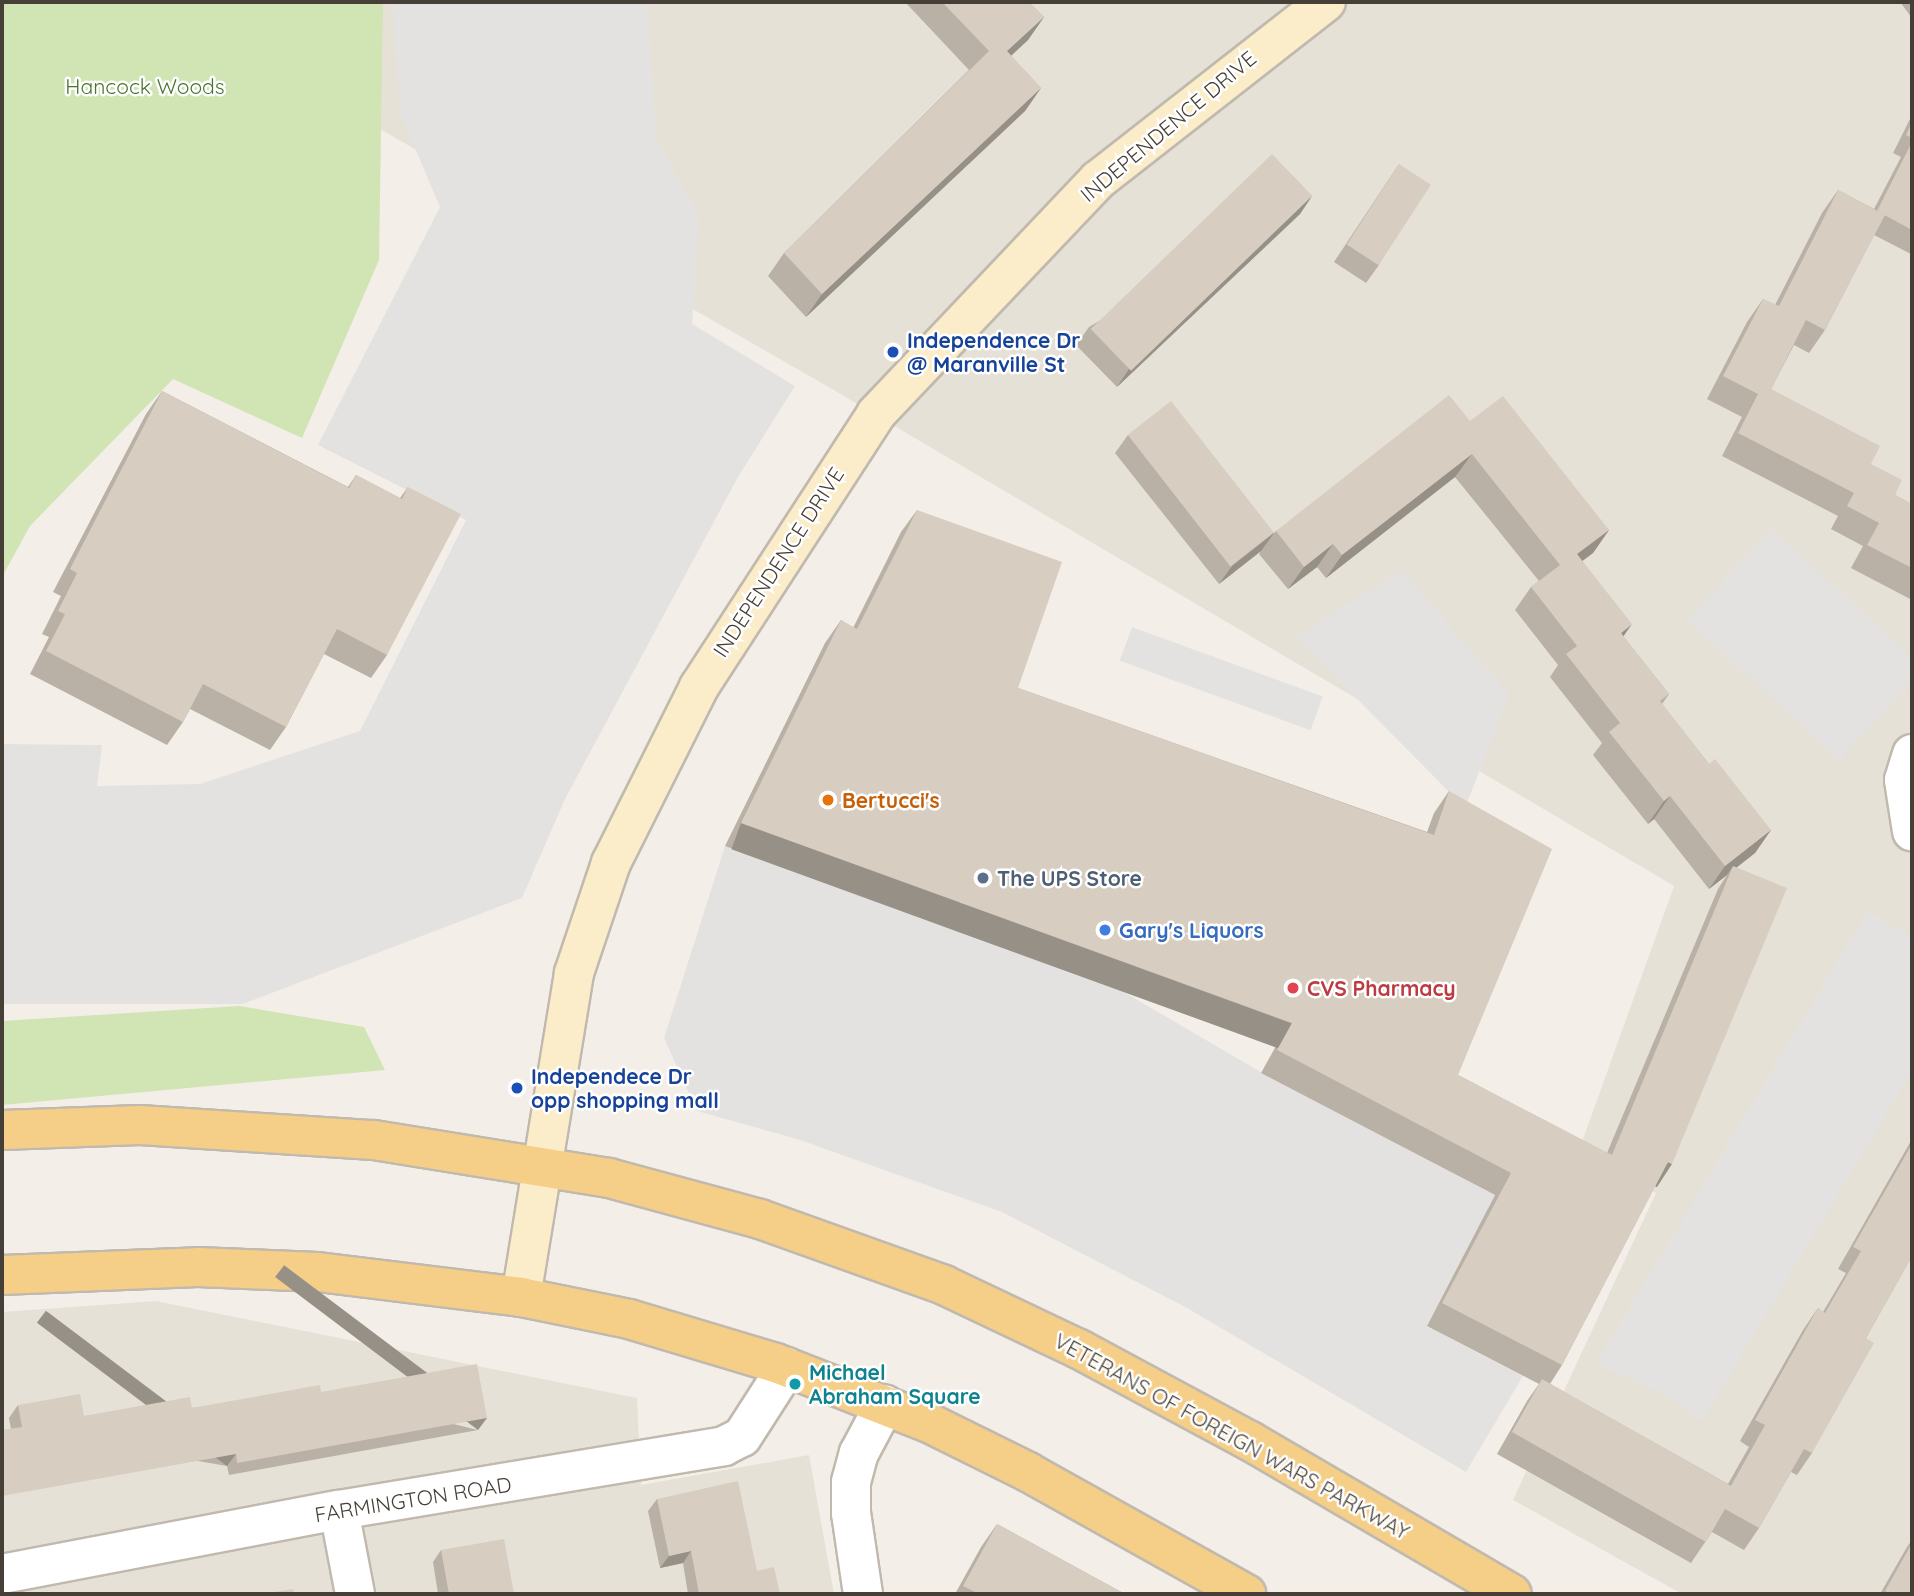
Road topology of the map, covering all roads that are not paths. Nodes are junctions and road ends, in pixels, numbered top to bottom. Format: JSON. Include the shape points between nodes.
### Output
{"nodes":[{"id":1,"x":1325,"y":2,"type":"edge"},
{"id":2,"x":1912,"y":754,"type":"edge"},
{"id":3,"x":1912,"y":831,"type":"edge"},
{"id":4,"x":2,"y":1130,"type":"edge"},
{"id":5,"x":543,"y":1165,"type":"junction"},
{"id":6,"x":2,"y":1275,"type":"edge"},
{"id":7,"x":522,"y":1297,"type":"junction"},
{"id":8,"x":787,"y":1367,"type":"junction"},
{"id":9,"x":885,"y":1404,"type":"junction"},
{"id":10,"x":340,"y":1510,"type":"junction"},
{"id":11,"x":2,"y":1574,"type":"edge"},
{"id":12,"x":355,"y":1594,"type":"edge"},
{"id":13,"x":863,"y":1594,"type":"edge"},
{"id":14,"x":1246,"y":1594,"type":"edge"},
{"id":15,"x":1512,"y":1594,"type":"edge"}],
"edges":[{"from":1,"to":5,"type":"main road","name":"INDEPENDENCE DRIVE","via":[[1098,180],[876,414],[823,490],[699,687],[611,863],[574,972]]},
{"from":2,"to":3,"type":"street","via":[[1904,780]]},
{"from":4,"to":5,"type":"highway","name":"VETERANS OF FOREIGN WARS PARKWAY","via":[[140,1125],[261,1130],[455,1150]]},
{"from":5,"to":7,"type":"main road","name":"INDEPENDENCE DRIVE"},
{"from":5,"to":15,"type":"highway","name":"VETERANS OF FOREIGN WARS PARKWAY","via":[[760,1219],[944,1285],[1185,1404]]},
{"from":6,"to":7,"type":"highway","via":[[264,1269],[352,1275]]},
{"from":7,"to":8,"type":"highway","via":[[629,1319]]},
{"from":8,"to":9,"type":"highway"},
{"from":8,"to":10,"type":"street","name":"FARMINGTON ROAD","via":[[742,1437],[724,1446]]},
{"from":9,"to":13,"type":"street","via":[[859,1453],[851,1482],[850,1513]]},
{"from":9,"to":14,"type":"highway","via":[[1028,1472]]},
{"from":10,"to":11,"type":"street","name":"FARMINGTON ROAD"},
{"from":10,"to":12,"type":"street"}]}
